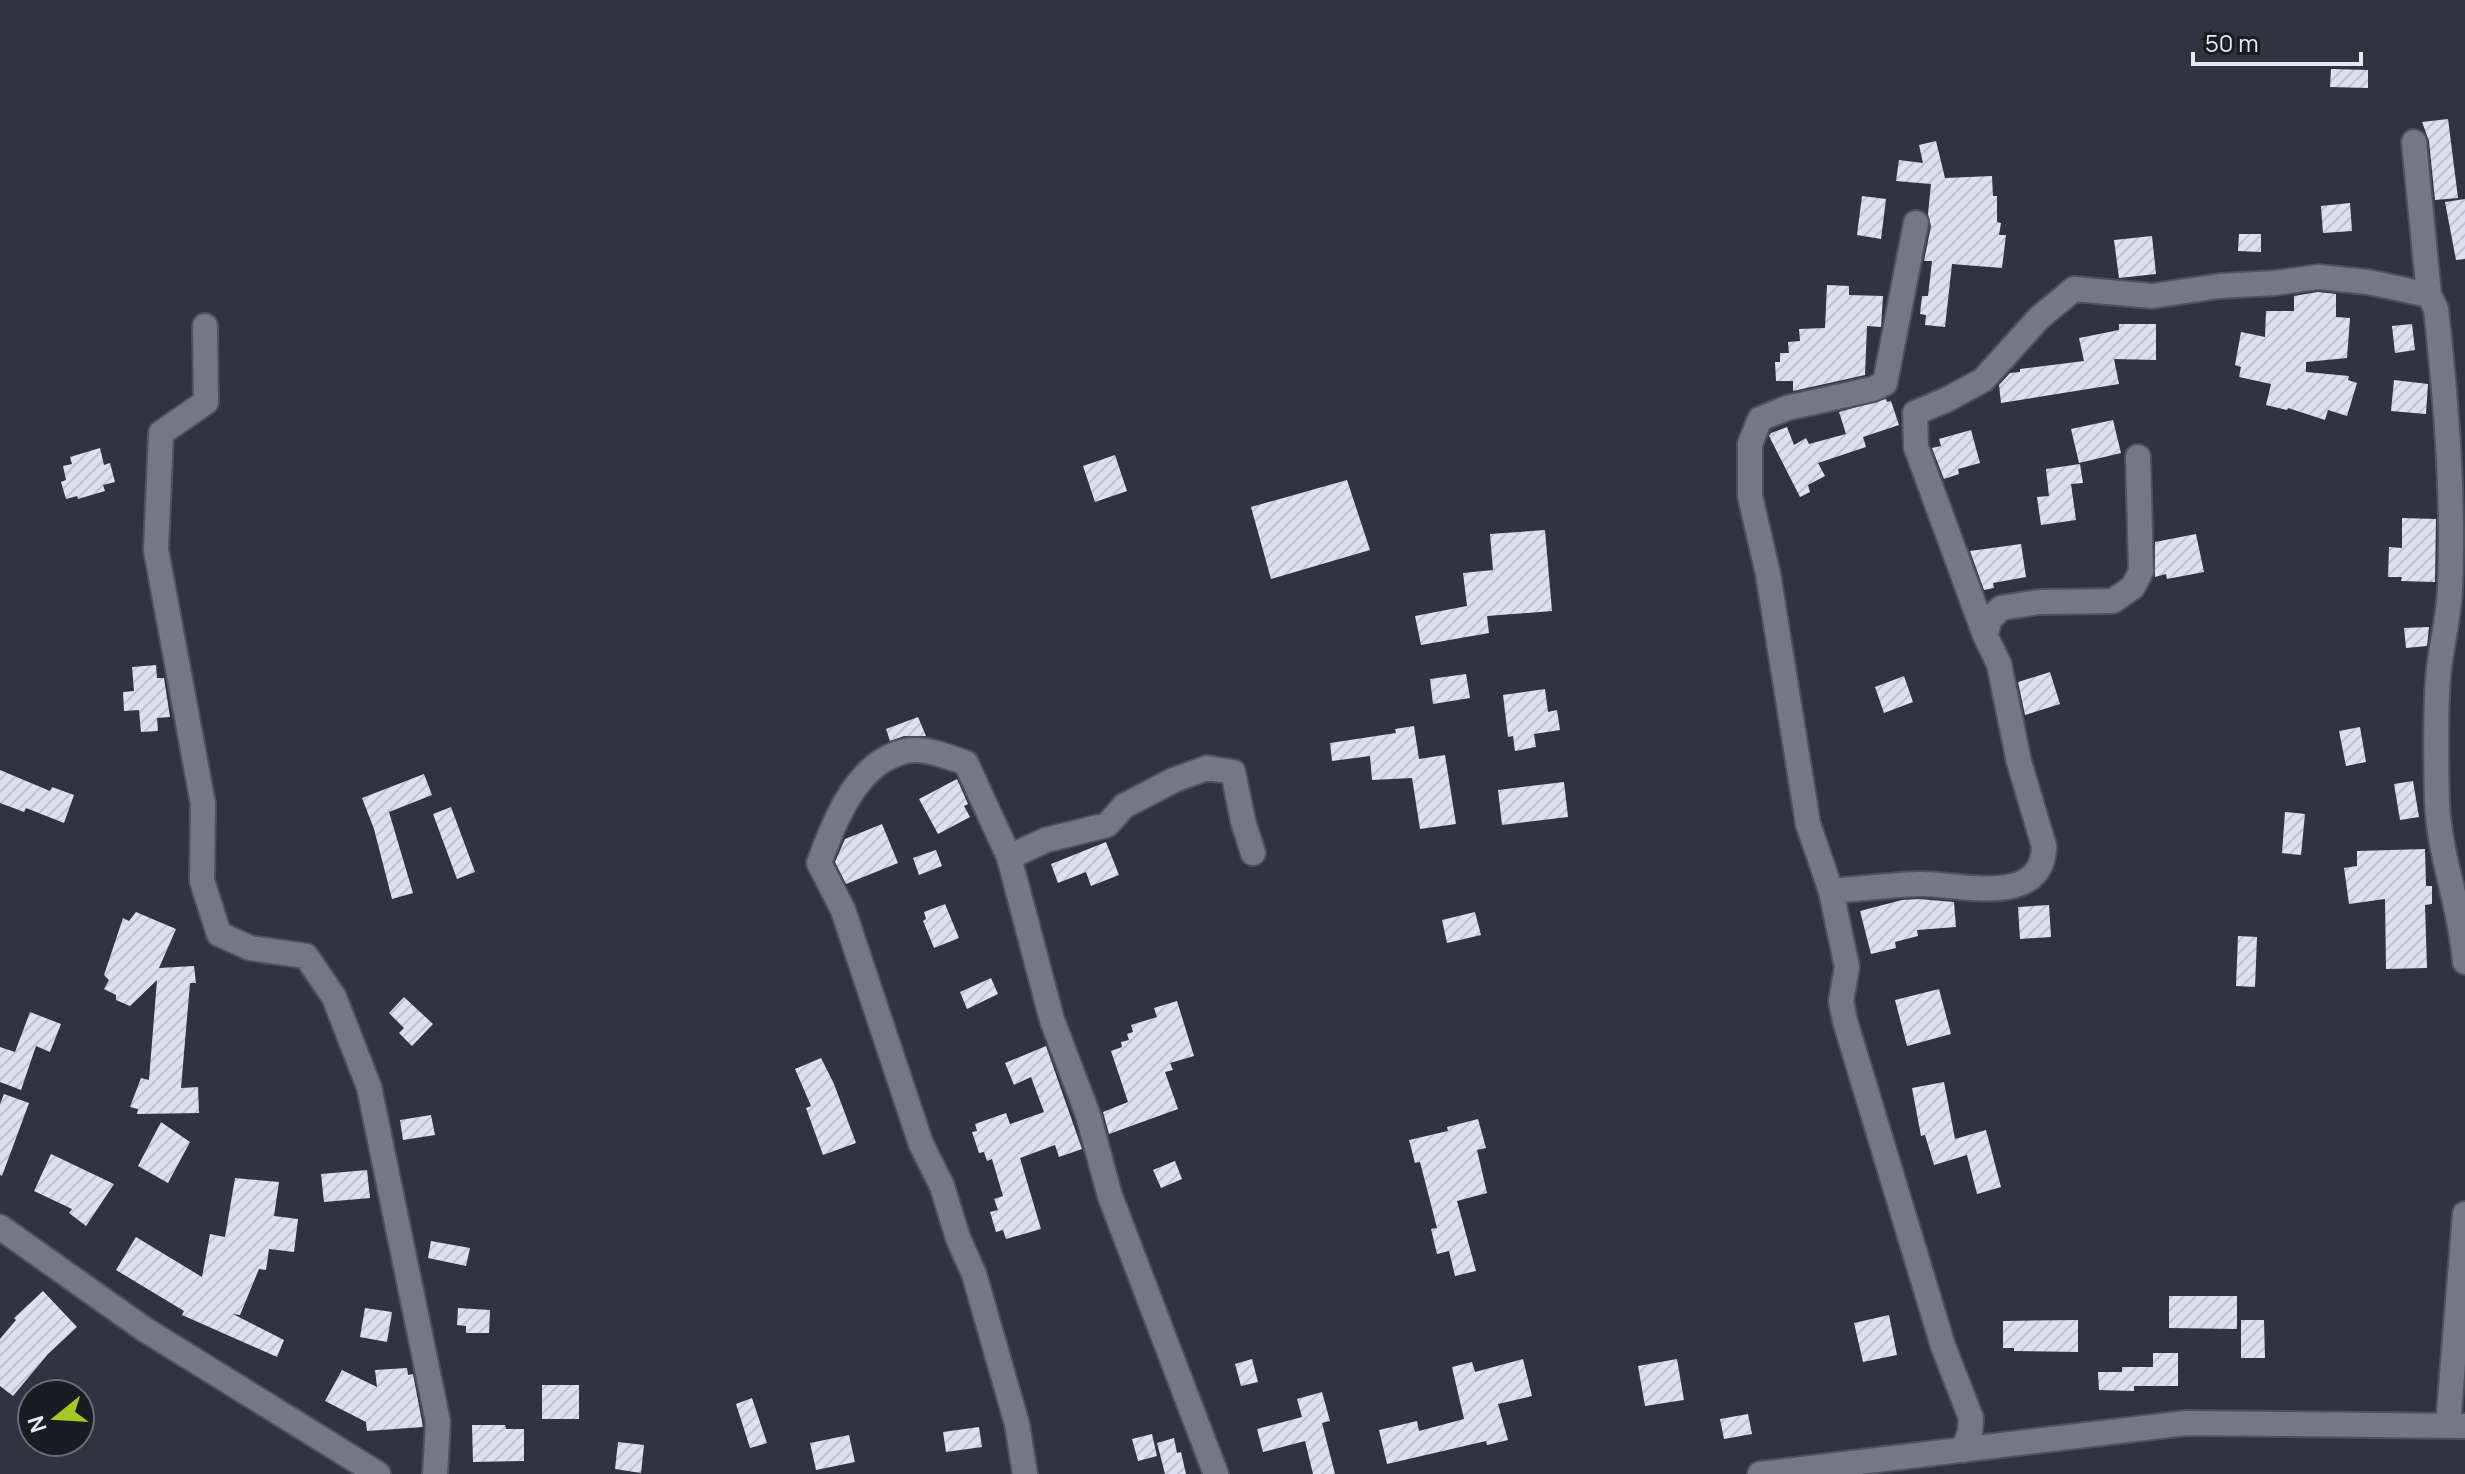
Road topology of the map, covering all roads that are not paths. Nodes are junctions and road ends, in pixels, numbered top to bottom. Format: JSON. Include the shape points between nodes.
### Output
{"nodes":[{"id":1,"x":2414,"y":142,"type":"dead end"},
{"id":2,"x":1916,"y":223,"type":"dead end"},
{"id":3,"x":2429,"y":295,"type":"junction"},
{"id":4,"x":205,"y":326,"type":"dead end"},
{"id":5,"x":2138,"y":457,"type":"dead end"},
{"id":6,"x":1985,"y":635,"type":"junction"},
{"id":7,"x":1253,"y":853,"type":"dead end"},
{"id":8,"x":1009,"y":857,"type":"junction"},
{"id":9,"x":1831,"y":891,"type":"junction"},
{"id":10,"x":2465,"y":962,"type":"edge"},
{"id":11,"x":2465,"y":1214,"type":"edge"},
{"id":12,"x":0,"y":1227,"type":"edge"},
{"id":13,"x":2456,"y":1426,"type":"edge"},
{"id":14,"x":1963,"y":1450,"type":"junction"},
{"id":15,"x":375,"y":1473,"type":"edge"},
{"id":16,"x":435,"y":1474,"type":"edge"},
{"id":17,"x":1025,"y":1474,"type":"edge"},
{"id":18,"x":1216,"y":1474,"type":"edge"},
{"id":19,"x":1760,"y":1474,"type":"edge"}],
"edges":[{"from":1,"to":3,"type":"street"},
{"from":2,"to":9,"type":"street","via":[[1885,383],[1760,419],[1750,444],[1750,496],[1768,574],[1808,824]]},
{"from":3,"to":6,"type":"street","via":[[2318,277],[2152,296],[2074,289],[2039,318],[1983,380],[1915,413],[1916,447]]},
{"from":3,"to":10,"type":"street","via":[[2436,309],[2446,406],[2449,500],[2450,587],[2438,676],[2437,803],[2440,845],[2463,933]]},
{"from":4,"to":16,"type":"street","via":[[206,402],[161,433],[156,550],[203,804],[202,881],[219,934],[250,948],[306,956],[334,997],[369,1087],[438,1422]]},
{"from":5,"to":6,"type":"street","via":[[2141,571],[2133,587],[2113,601],[2001,608]]},
{"from":6,"to":9,"type":"street","via":[[1999,664],[2019,762],[2044,846],[2040,871],[2026,882],[1995,890],[1920,884]]},
{"from":7,"to":8,"type":"street","via":[[1233,772],[1207,768],[1124,806],[1107,825],[1046,840]]},
{"from":8,"to":17,"type":"street","via":[[966,763],[907,750],[871,768],[838,812],[819,863],[843,910],[921,1144],[974,1274],[1017,1424]]},
{"from":8,"to":18,"type":"street","via":[[1052,1020],[1088,1115],[1110,1196]]},
{"from":9,"to":14,"type":"street","via":[[1847,967],[1841,1001],[1845,1021],[1943,1346],[1971,1418]]},
{"from":11,"to":13,"type":"street"},
{"from":12,"to":15,"type":"street","via":[[144,1329]]},
{"from":13,"to":14,"type":"street","via":[[2186,1423]]},
{"from":14,"to":19,"type":"street"}]}
